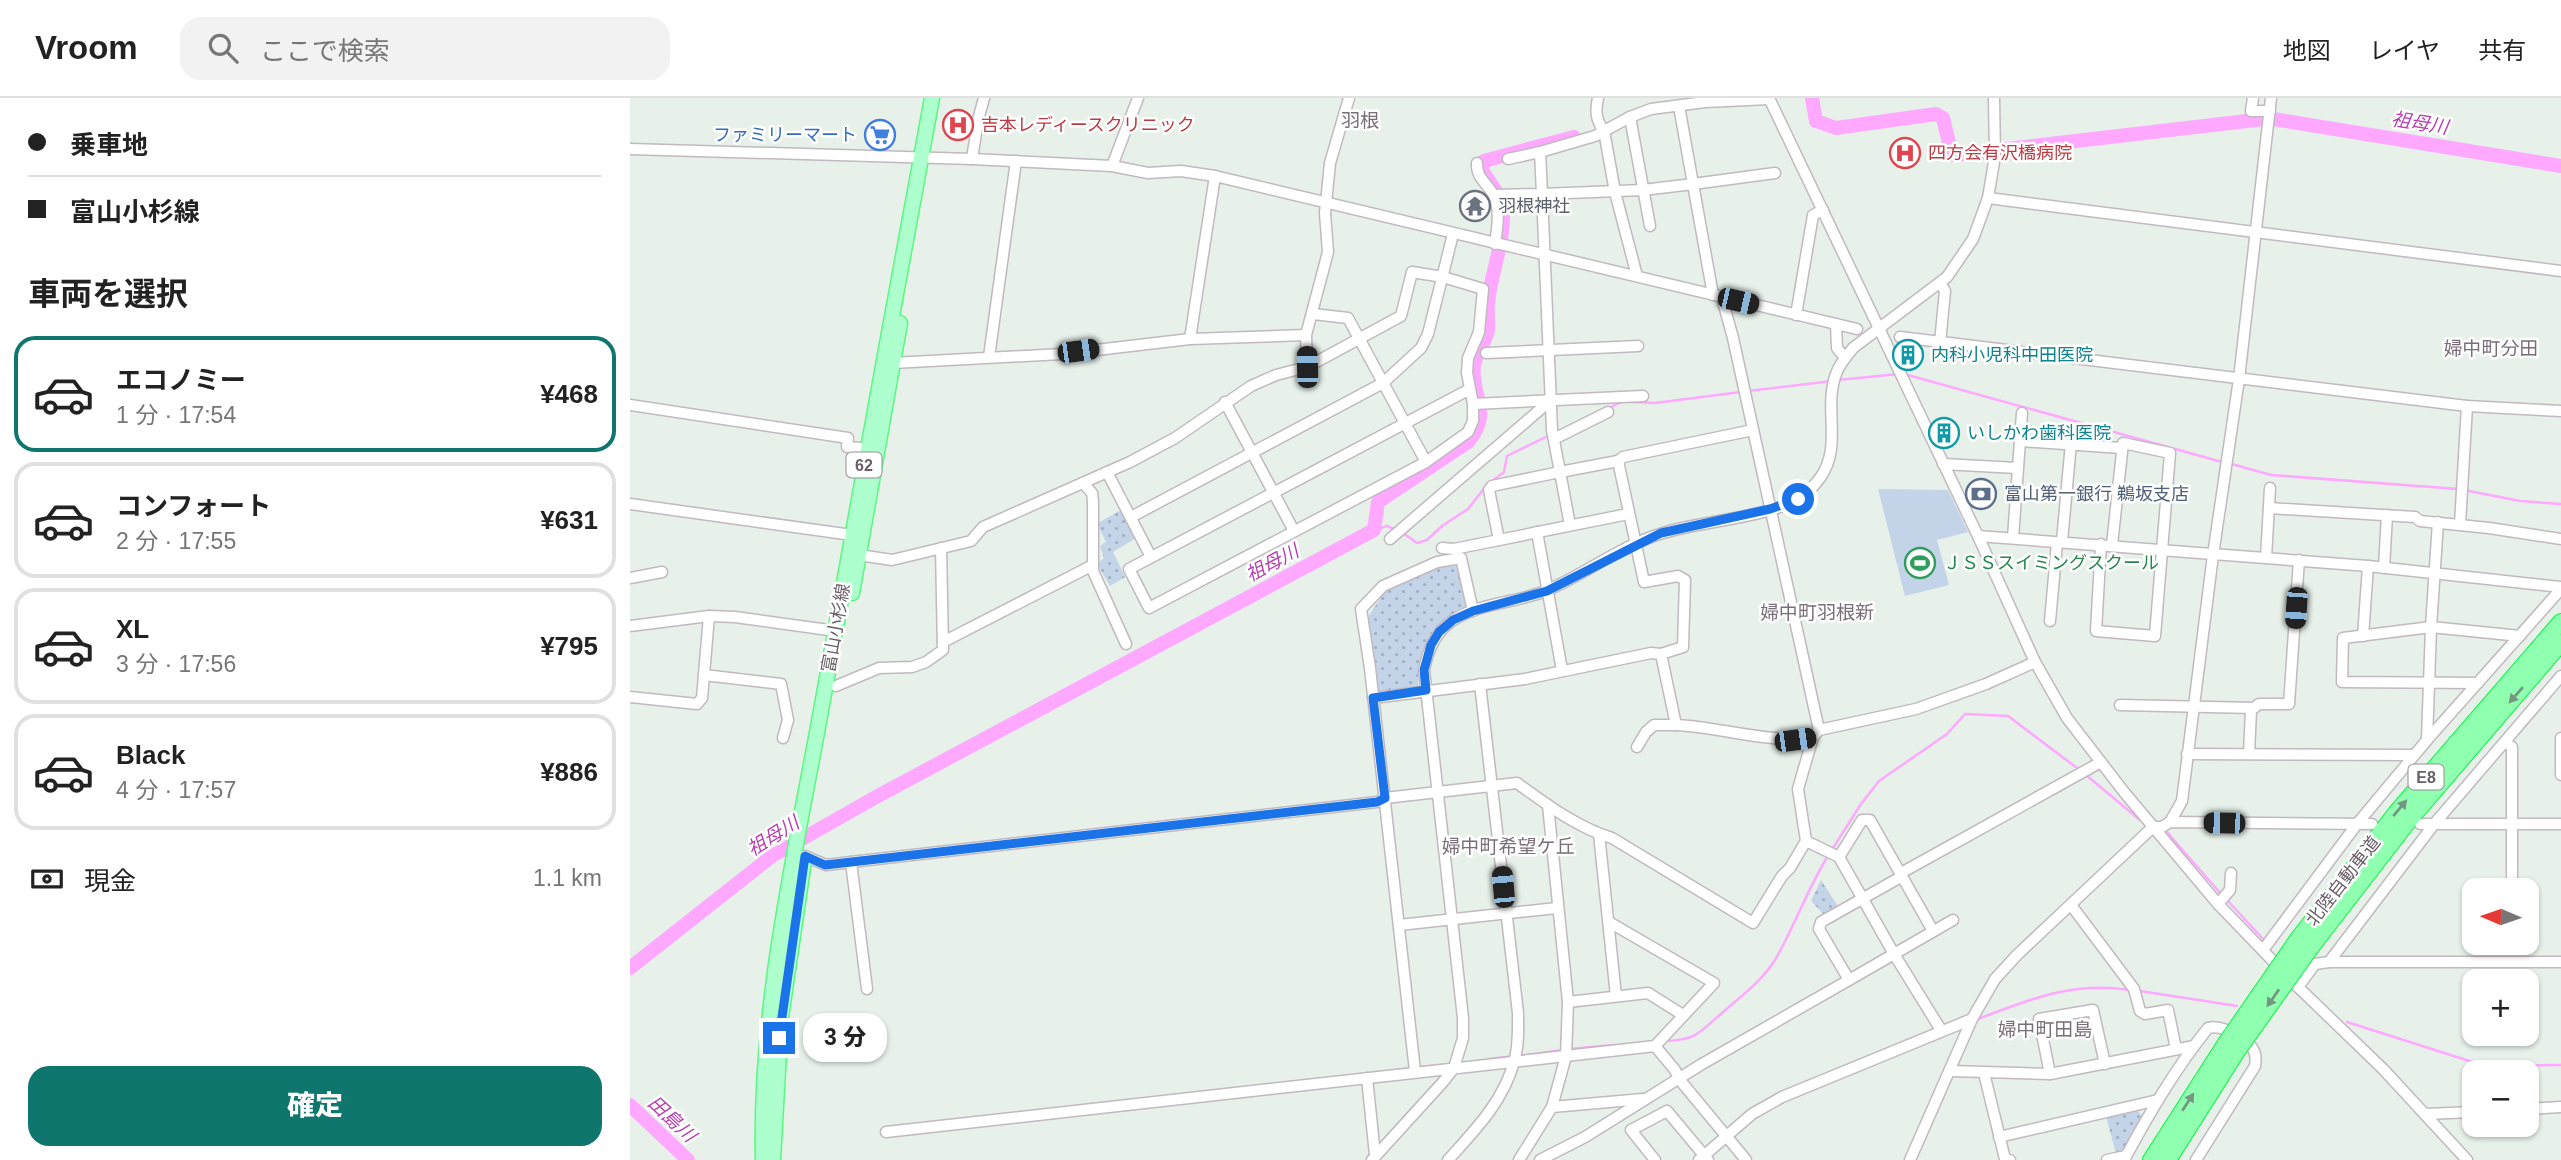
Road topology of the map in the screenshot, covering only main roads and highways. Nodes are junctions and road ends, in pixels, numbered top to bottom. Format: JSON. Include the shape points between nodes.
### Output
{"nodes":[{"id":1,"x":932,"y":98,"type":"edge"},
{"id":2,"x":942,"y":98,"type":"edge"},
{"id":3,"x":925,"y":157,"type":"junction"},
{"id":4,"x":2561,"y":622,"type":"edge"},
{"id":5,"x":2561,"y":643,"type":"edge"},
{"id":6,"x":805,"y":829,"type":"junction"},
{"id":7,"x":802,"y":853,"type":"junction"},
{"id":8,"x":2305,"y":943,"type":"junction"},
{"id":9,"x":2232,"y":1047,"type":"junction"},
{"id":10,"x":763,"y":1160,"type":"edge"},
{"id":11,"x":773,"y":1160,"type":"edge"},
{"id":12,"x":2151,"y":1160,"type":"edge"},
{"id":13,"x":2168,"y":1160,"type":"edge"}],
"edges":[{"from":1,"to":3,"type":"main road","name":"富山小杉線","number":"62"},
{"from":2,"to":3,"type":"main road","name":"富山小杉線","number":"62"},
{"from":3,"to":6,"type":"main road","name":"富山小杉線","number":"62","via":[[867,451]]},
{"from":3,"to":6,"type":"main road","name":"富山小杉線","number":"62","via":[[836,686]]},
{"from":8,"to":4,"type":"highway","name":"北陸自動車道","number":"E8","one_way":true,"via":[[2396,813]]},
{"from":5,"to":8,"type":"highway","name":"北陸自動車道","number":"E8","one_way":true},
{"from":6,"to":7,"type":"main road","name":"富山小杉線","number":"62"},
{"from":7,"to":10,"type":"main road","name":"富山小杉線","number":"62","via":[[769,1016]]},
{"from":7,"to":11,"type":"main road","name":"富山小杉線","number":"62","via":[[781,1017]]},
{"from":8,"to":9,"type":"highway","name":"北陸自動車道","number":"E8","bridge":true},
{"from":12,"to":9,"type":"highway","name":"北陸自動車道","number":"E8","one_way":true},
{"from":9,"to":13,"type":"highway","name":"北陸自動車道","number":"E8"}]}
